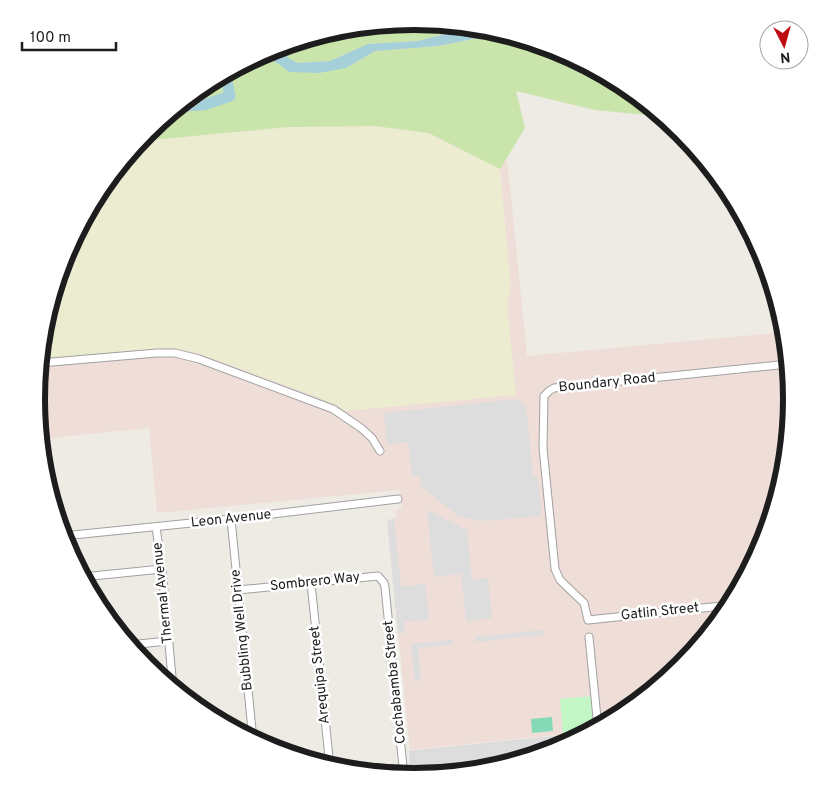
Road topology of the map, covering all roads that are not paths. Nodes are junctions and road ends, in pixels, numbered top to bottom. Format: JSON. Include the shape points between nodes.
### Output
{"nodes":[{"id":1,"x":47,"y":362,"type":"edge"},
{"id":2,"x":782,"y":365,"type":"edge"},
{"id":3,"x":380,"y":451,"type":"dead end"},
{"id":4,"x":398,"y":499,"type":"dead end"},
{"id":5,"x":231,"y":519,"type":"junction"},
{"id":6,"x":156,"y":527,"type":"junction"},
{"id":7,"x":71,"y":535,"type":"edge"},
{"id":8,"x":162,"y":569,"type":"junction"},
{"id":9,"x":91,"y":576,"type":"edge"},
{"id":10,"x":311,"y":583,"type":"junction"},
{"id":11,"x":385,"y":587,"type":"joint"},
{"id":12,"x":238,"y":590,"type":"junction"},
{"id":13,"x":721,"y":606,"type":"edge"},
{"id":14,"x":588,"y":620,"type":"joint"},
{"id":15,"x":588,"y":637,"type":"dead end"},
{"id":16,"x":168,"y":642,"type":"junction"},
{"id":17,"x":138,"y":644,"type":"edge"},
{"id":18,"x":172,"y":678,"type":"edge"},
{"id":19,"x":597,"y":720,"type":"edge"},
{"id":20,"x":252,"y":732,"type":"edge"},
{"id":21,"x":329,"y":759,"type":"edge"},
{"id":22,"x":403,"y":769,"type":"edge"}],
"edges":[{"from":1,"to":3,"type":"street","via":[[157,353],[176,353],[199,359],[333,409],[372,438]]},
{"from":2,"to":14,"type":"street","name":"Boundary Road","via":[[549,391],[544,399],[543,448],[547,520],[555,569],[560,580],[584,603]]},
{"from":4,"to":5,"type":"street","name":"Leon Avenue"},
{"from":5,"to":6,"type":"street","name":"Leon Avenue"},
{"from":5,"to":12,"type":"street","name":"Bubbling Well Drive"},
{"from":6,"to":7,"type":"street","name":"Leon Avenue"},
{"from":6,"to":8,"type":"street","name":"Thermal Avenue"},
{"from":8,"to":9,"type":"street"},
{"from":8,"to":16,"type":"street","name":"Thermal Avenue"},
{"from":10,"to":11,"type":"street","name":"Sombrero Way","via":[[378,576]]},
{"from":10,"to":12,"type":"street","name":"Sombrero Way"},
{"from":10,"to":21,"type":"street","name":"Arequipa Street"},
{"from":11,"to":22,"type":"street","name":"Cochabamba Street"},
{"from":12,"to":20,"type":"street","name":"Bubbling Well Drive"},
{"from":13,"to":14,"type":"street","name":"Gatlin Street"},
{"from":15,"to":19,"type":"street"},
{"from":16,"to":17,"type":"street"},
{"from":16,"to":18,"type":"street","name":"Thermal Avenue"}]}
